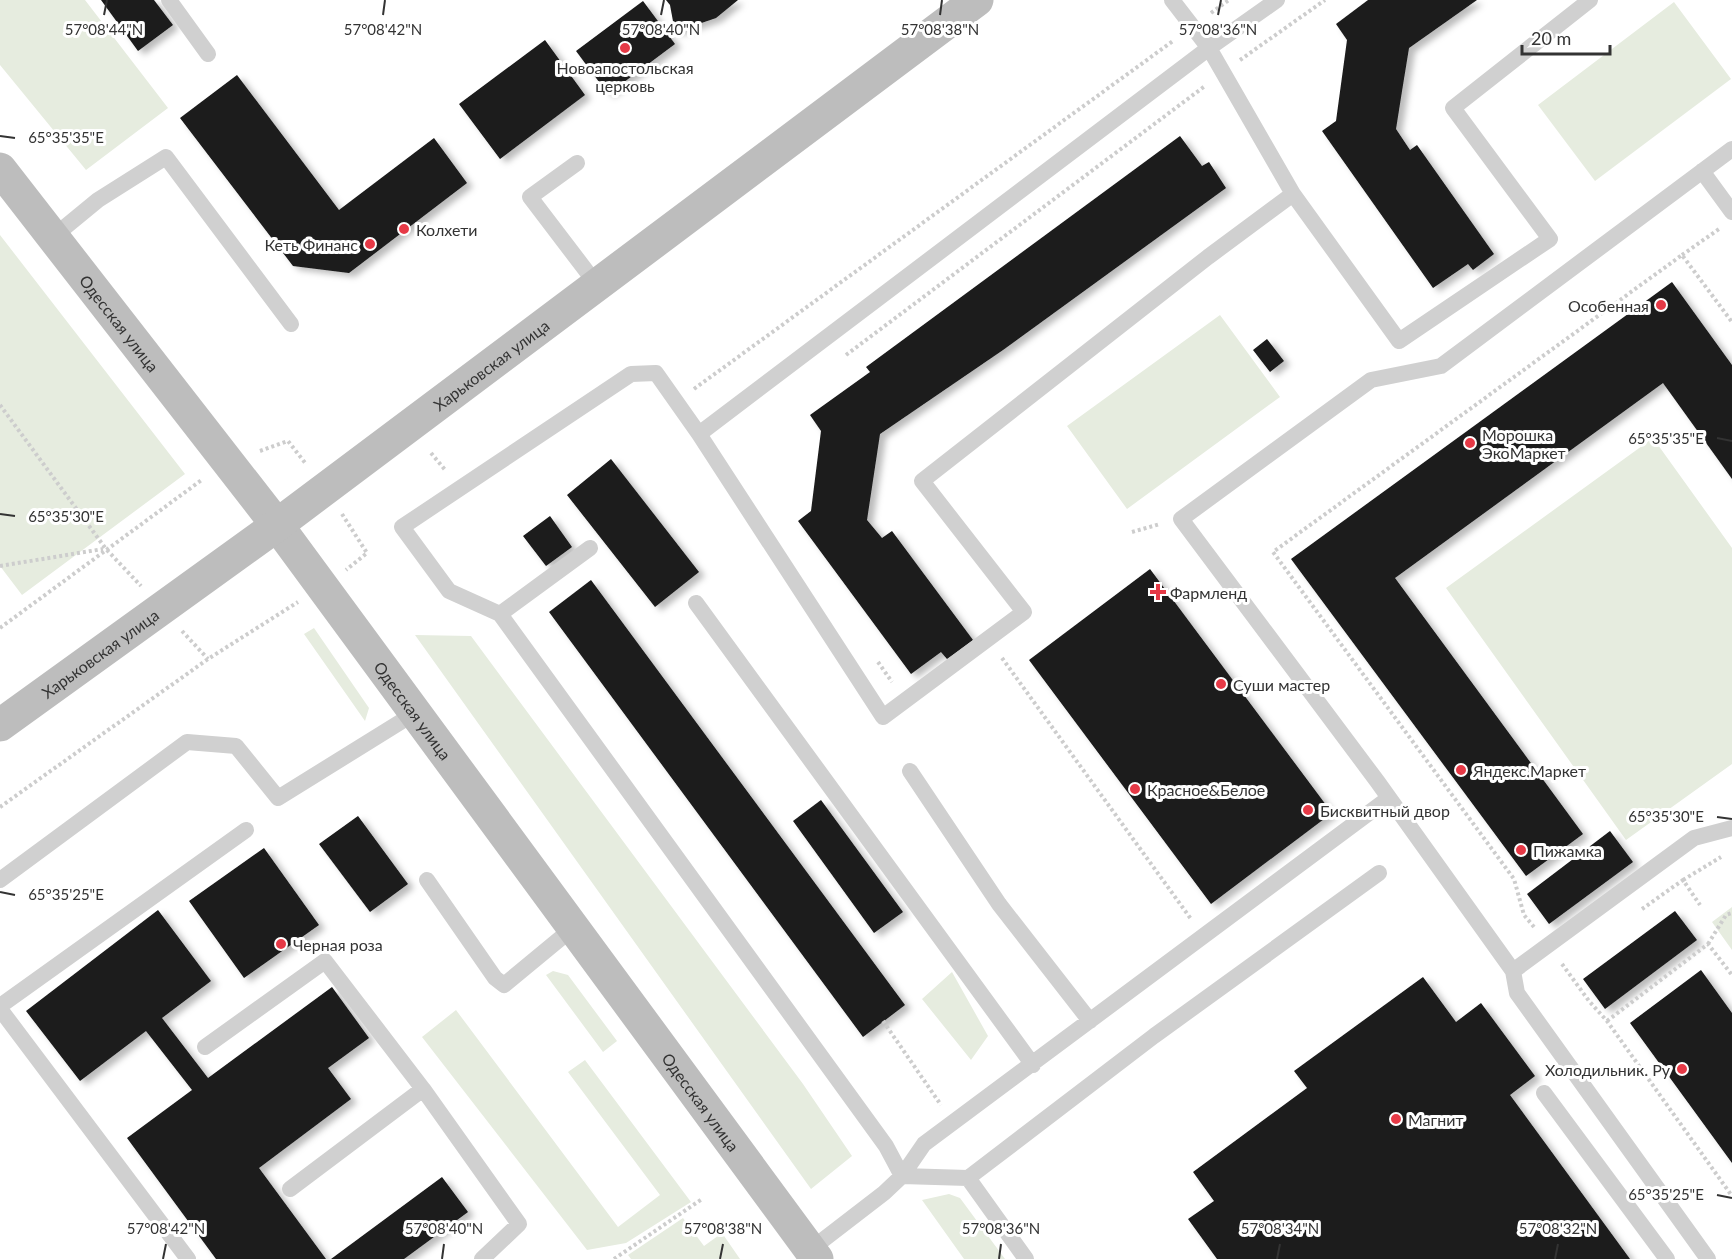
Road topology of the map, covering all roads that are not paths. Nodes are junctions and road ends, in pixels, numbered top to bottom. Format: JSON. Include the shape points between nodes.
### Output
{"nodes":[{"id":1,"x":169,"y":0,"type":"edge"},
{"id":2,"x":975,"y":0,"type":"edge"},
{"id":3,"x":1172,"y":0,"type":"edge"},
{"id":4,"x":1277,"y":0,"type":"edge"},
{"id":5,"x":1590,"y":0,"type":"edge"},
{"id":6,"x":1209,"y":48,"type":"junction"},
{"id":7,"x":208,"y":54,"type":"dead end"},
{"id":8,"x":1732,"y":149,"type":"edge"},
{"id":9,"x":577,"y":163,"type":"dead end"},
{"id":10,"x":0,"y":169,"type":"edge"},
{"id":11,"x":1702,"y":171,"type":"junction"},
{"id":12,"x":1293,"y":194,"type":"junction"},
{"id":13,"x":1728,"y":219,"type":"edge"},
{"id":14,"x":53,"y":237,"type":"junction"},
{"id":15,"x":597,"y":285,"type":"junction"},
{"id":16,"x":291,"y":324,"type":"dead end"},
{"id":17,"x":699,"y":434,"type":"junction"},
{"id":18,"x":277,"y":525,"type":"junction"},
{"id":19,"x":590,"y":548,"type":"dead end"},
{"id":20,"x":696,"y":603,"type":"dead end"},
{"id":21,"x":500,"y":614,"type":"junction"},
{"id":22,"x":415,"y":713,"type":"junction"},
{"id":23,"x":0,"y":725,"type":"edge"},
{"id":24,"x":910,"y":771,"type":"dead end"},
{"id":25,"x":1389,"y":798,"type":"junction"},
{"id":26,"x":1732,"y":828,"type":"edge"},
{"id":27,"x":246,"y":830,"type":"dead end"},
{"id":28,"x":1379,"y":873,"type":"dead end"},
{"id":29,"x":0,"y":880,"type":"edge"},
{"id":30,"x":427,"y":880,"type":"dead end"},
{"id":31,"x":573,"y":927,"type":"junction"},
{"id":32,"x":1513,"y":971,"type":"junction"},
{"id":33,"x":0,"y":1008,"type":"edge"},
{"id":34,"x":1090,"y":1021,"type":"junction"},
{"id":35,"x":205,"y":1047,"type":"dead end"},
{"id":36,"x":1033,"y":1065,"type":"junction"},
{"id":37,"x":423,"y":1089,"type":"junction"},
{"id":38,"x":1544,"y":1093,"type":"dead end"},
{"id":39,"x":902,"y":1176,"type":"junction"},
{"id":40,"x":968,"y":1178,"type":"junction"},
{"id":41,"x":290,"y":1189,"type":"dead end"},
{"id":42,"x":813,"y":1254,"type":"edge"},
{"id":43,"x":188,"y":1259,"type":"edge"},
{"id":44,"x":482,"y":1259,"type":"edge"},
{"id":45,"x":1026,"y":1259,"type":"edge"},
{"id":46,"x":1667,"y":1259,"type":"edge"},
{"id":47,"x":1708,"y":1259,"type":"edge"}],
"edges":[{"from":1,"to":7,"type":"lane"},
{"from":2,"to":15,"type":"street","name":"Харьковская улица"},
{"from":3,"to":6,"type":"lane"},
{"from":4,"to":6,"type":"lane"},
{"from":5,"to":12,"type":"lane","via":[[1453,108],[1550,238],[1399,341]]},
{"from":6,"to":12,"type":"lane"},
{"from":6,"to":17,"type":"lane"},
{"from":8,"to":11,"type":"lane"},
{"from":9,"to":15,"type":"lane","via":[[530,197]]},
{"from":10,"to":14,"type":"street","name":"Одесская улица"},
{"from":11,"to":13,"type":"lane"},
{"from":11,"to":25,"type":"lane","via":[[1441,366],[1371,380],[1181,519]]},
{"from":12,"to":17,"type":"lane","via":[[922,481],[1024,612],[883,717]]},
{"from":14,"to":16,"type":"lane","via":[[98,200],[166,157]]},
{"from":14,"to":18,"type":"street","name":"Одесская улица"},
{"from":15,"to":18,"type":"street","name":"Харьковская улица"},
{"from":17,"to":21,"type":"lane","via":[[656,373],[631,374],[402,527],[448,591]]},
{"from":18,"to":22,"type":"street","name":"Одесская улица"},
{"from":18,"to":23,"type":"street","name":"Харьковская улица"},
{"from":19,"to":21,"type":"lane"},
{"from":20,"to":36,"type":"lane"},
{"from":21,"to":39,"type":"lane","via":[[886,1146]]},
{"from":22,"to":29,"type":"lane","via":[[278,798],[236,746],[187,742]]},
{"from":22,"to":31,"type":"street","name":"Одесская улица"},
{"from":24,"to":34,"type":"lane","via":[[999,904]]},
{"from":25,"to":32,"type":"lane"},
{"from":25,"to":34,"type":"lane"},
{"from":26,"to":32,"type":"lane","via":[[1694,838]]},
{"from":27,"to":33,"type":"lane"},
{"from":28,"to":40,"type":"lane","via":[[1154,1036]]},
{"from":30,"to":31,"type":"lane","via":[[495,978],[504,984]]},
{"from":31,"to":42,"type":"street","name":"Одесская улица"},
{"from":32,"to":47,"type":"lane","via":[[1517,993]]},
{"from":33,"to":43,"type":"lane"},
{"from":34,"to":36,"type":"lane"},
{"from":35,"to":37,"type":"lane","via":[[325,961]]},
{"from":36,"to":39,"type":"lane","via":[[924,1144]]},
{"from":37,"to":41,"type":"lane"},
{"from":37,"to":44,"type":"lane","via":[[519,1224]]},
{"from":38,"to":46,"type":"lane"},
{"from":39,"to":40,"type":"lane"},
{"from":39,"to":42,"type":"lane"},
{"from":40,"to":45,"type":"lane"}]}
